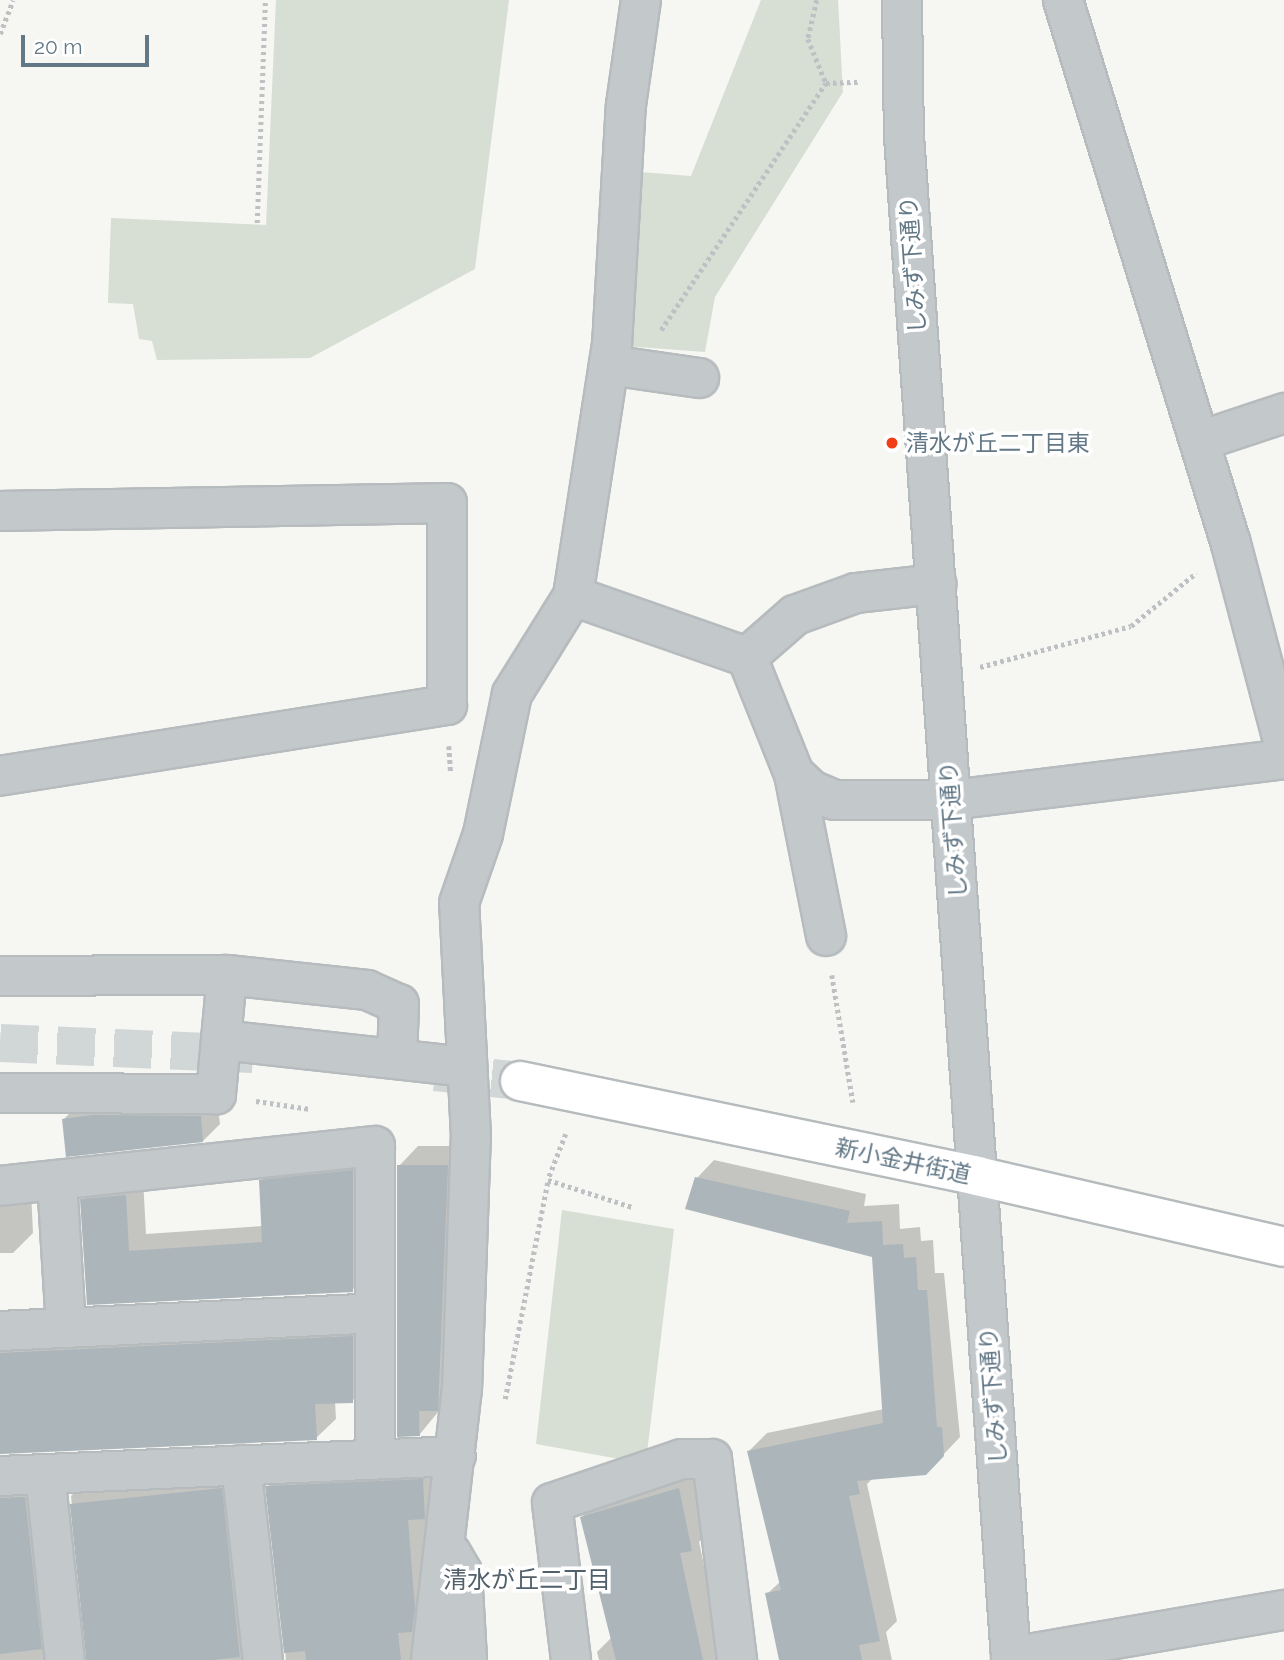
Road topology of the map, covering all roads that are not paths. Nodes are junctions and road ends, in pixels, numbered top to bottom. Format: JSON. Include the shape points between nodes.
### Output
{"nodes":[{"id":1,"x":641,"y":0,"type":"edge"},
{"id":2,"x":902,"y":0,"type":"edge"},
{"id":3,"x":1063,"y":0,"type":"edge"},
{"id":4,"x":609,"y":365,"type":"junction"},
{"id":5,"x":699,"y":378,"type":"dead end"},
{"id":6,"x":1284,"y":413,"type":"edge"},
{"id":7,"x":1200,"y":441,"type":"junction"},
{"id":8,"x":0,"y":511,"type":"edge"},
{"id":9,"x":936,"y":584,"type":"junction"},
{"id":10,"x":573,"y":596,"type":"junction"},
{"id":11,"x":747,"y":657,"type":"junction"},
{"id":12,"x":1284,"y":744,"type":"edge"},
{"id":13,"x":1284,"y":759,"type":"edge"},
{"id":14,"x":794,"y":774,"type":"junction"},
{"id":15,"x":0,"y":776,"type":"edge"},
{"id":16,"x":951,"y":800,"type":"junction"},
{"id":17,"x":826,"y":936,"type":"road end"},
{"id":18,"x":227,"y":975,"type":"junction"},
{"id":19,"x":0,"y":976,"type":"edge"},
{"id":20,"x":220,"y":1040,"type":"junction"},
{"id":21,"x":397,"y":1058,"type":"junction"},
{"id":22,"x":467,"y":1067,"type":"junction"},
{"id":23,"x":520,"y":1081,"type":"tunnel mouth"},
{"id":24,"x":0,"y":1093,"type":"edge"},
{"id":25,"x":977,"y":1176,"type":"junction"},
{"id":26,"x":57,"y":1180,"type":"junction"},
{"id":27,"x":0,"y":1186,"type":"edge"},
{"id":28,"x":1284,"y":1247,"type":"edge"},
{"id":29,"x":375,"y":1313,"type":"junction"},
{"id":30,"x":66,"y":1328,"type":"junction"},
{"id":31,"x":0,"y":1331,"type":"edge"},
{"id":32,"x":456,"y":1456,"type":"junction"},
{"id":33,"x":375,"y":1457,"type":"junction"},
{"id":34,"x":241,"y":1465,"type":"junction"},
{"id":35,"x":45,"y":1474,"type":"junction"},
{"id":36,"x":0,"y":1476,"type":"edge"},
{"id":37,"x":443,"y":1538,"type":"junction"},
{"id":38,"x":1284,"y":1610,"type":"edge"},
{"id":39,"x":1011,"y":1658,"type":"edge"},
{"id":40,"x":65,"y":1660,"type":"edge"},
{"id":41,"x":263,"y":1660,"type":"edge"},
{"id":42,"x":431,"y":1660,"type":"edge"},
{"id":43,"x":467,"y":1660,"type":"edge"},
{"id":44,"x":571,"y":1660,"type":"edge"},
{"id":45,"x":737,"y":1660,"type":"edge"}],
"edges":[{"from":1,"to":4,"type":"street","via":[[626,105]]},
{"from":2,"to":9,"type":"street","name":"しみず下通り","via":[[904,136]]},
{"from":3,"to":7,"type":"street"},
{"from":4,"to":5,"type":"street"},
{"from":4,"to":10,"type":"street"},
{"from":6,"to":7,"type":"street"},
{"from":7,"to":12,"type":"street"},
{"from":8,"to":15,"type":"street","via":[[447,503],[447,705]]},
{"from":9,"to":11,"type":"street","via":[[856,593],[795,615]]},
{"from":9,"to":16,"type":"street","name":"しみず下通り"},
{"from":10,"to":11,"type":"street"},
{"from":10,"to":22,"type":"street","via":[[512,694],[483,834],[459,903]]},
{"from":11,"to":14,"type":"street"},
{"from":13,"to":16,"type":"street"},
{"from":14,"to":16,"type":"street","via":[[811,790],[834,800]]},
{"from":14,"to":17,"type":"street"},
{"from":16,"to":25,"type":"street","name":"しみず下通り"},
{"from":18,"to":19,"type":"street"},
{"from":18,"to":20,"type":"street"},
{"from":18,"to":21,"type":"street","via":[[367,990],[399,1004]]},
{"from":20,"to":21,"type":"street"},
{"from":20,"to":24,"type":"street","via":[[216,1094]]},
{"from":21,"to":22,"type":"street"},
{"from":22,"to":32,"type":"street","via":[[471,1137]]},
{"from":23,"to":25,"type":"main road","name":"新小金井街道"},
{"from":25,"to":28,"type":"main road","name":"新小金井街道"},
{"from":25,"to":39,"type":"street","name":"しみず下通り"},
{"from":26,"to":27,"type":"street"},
{"from":26,"to":29,"type":"street","via":[[375,1146]]},
{"from":26,"to":30,"type":"street"},
{"from":29,"to":30,"type":"street"},
{"from":29,"to":33,"type":"street"},
{"from":30,"to":31,"type":"street"},
{"from":32,"to":33,"type":"street"},
{"from":32,"to":37,"type":"street"},
{"from":33,"to":34,"type":"street"},
{"from":34,"to":35,"type":"street"},
{"from":34,"to":41,"type":"street"},
{"from":35,"to":36,"type":"street"},
{"from":35,"to":40,"type":"street"},
{"from":37,"to":42,"type":"street"},
{"from":37,"to":43,"type":"street","via":[[462,1572]]},
{"from":38,"to":39,"type":"street"},
{"from":44,"to":45,"type":"street","via":[[552,1503],[682,1459],[712,1459]]}]}
